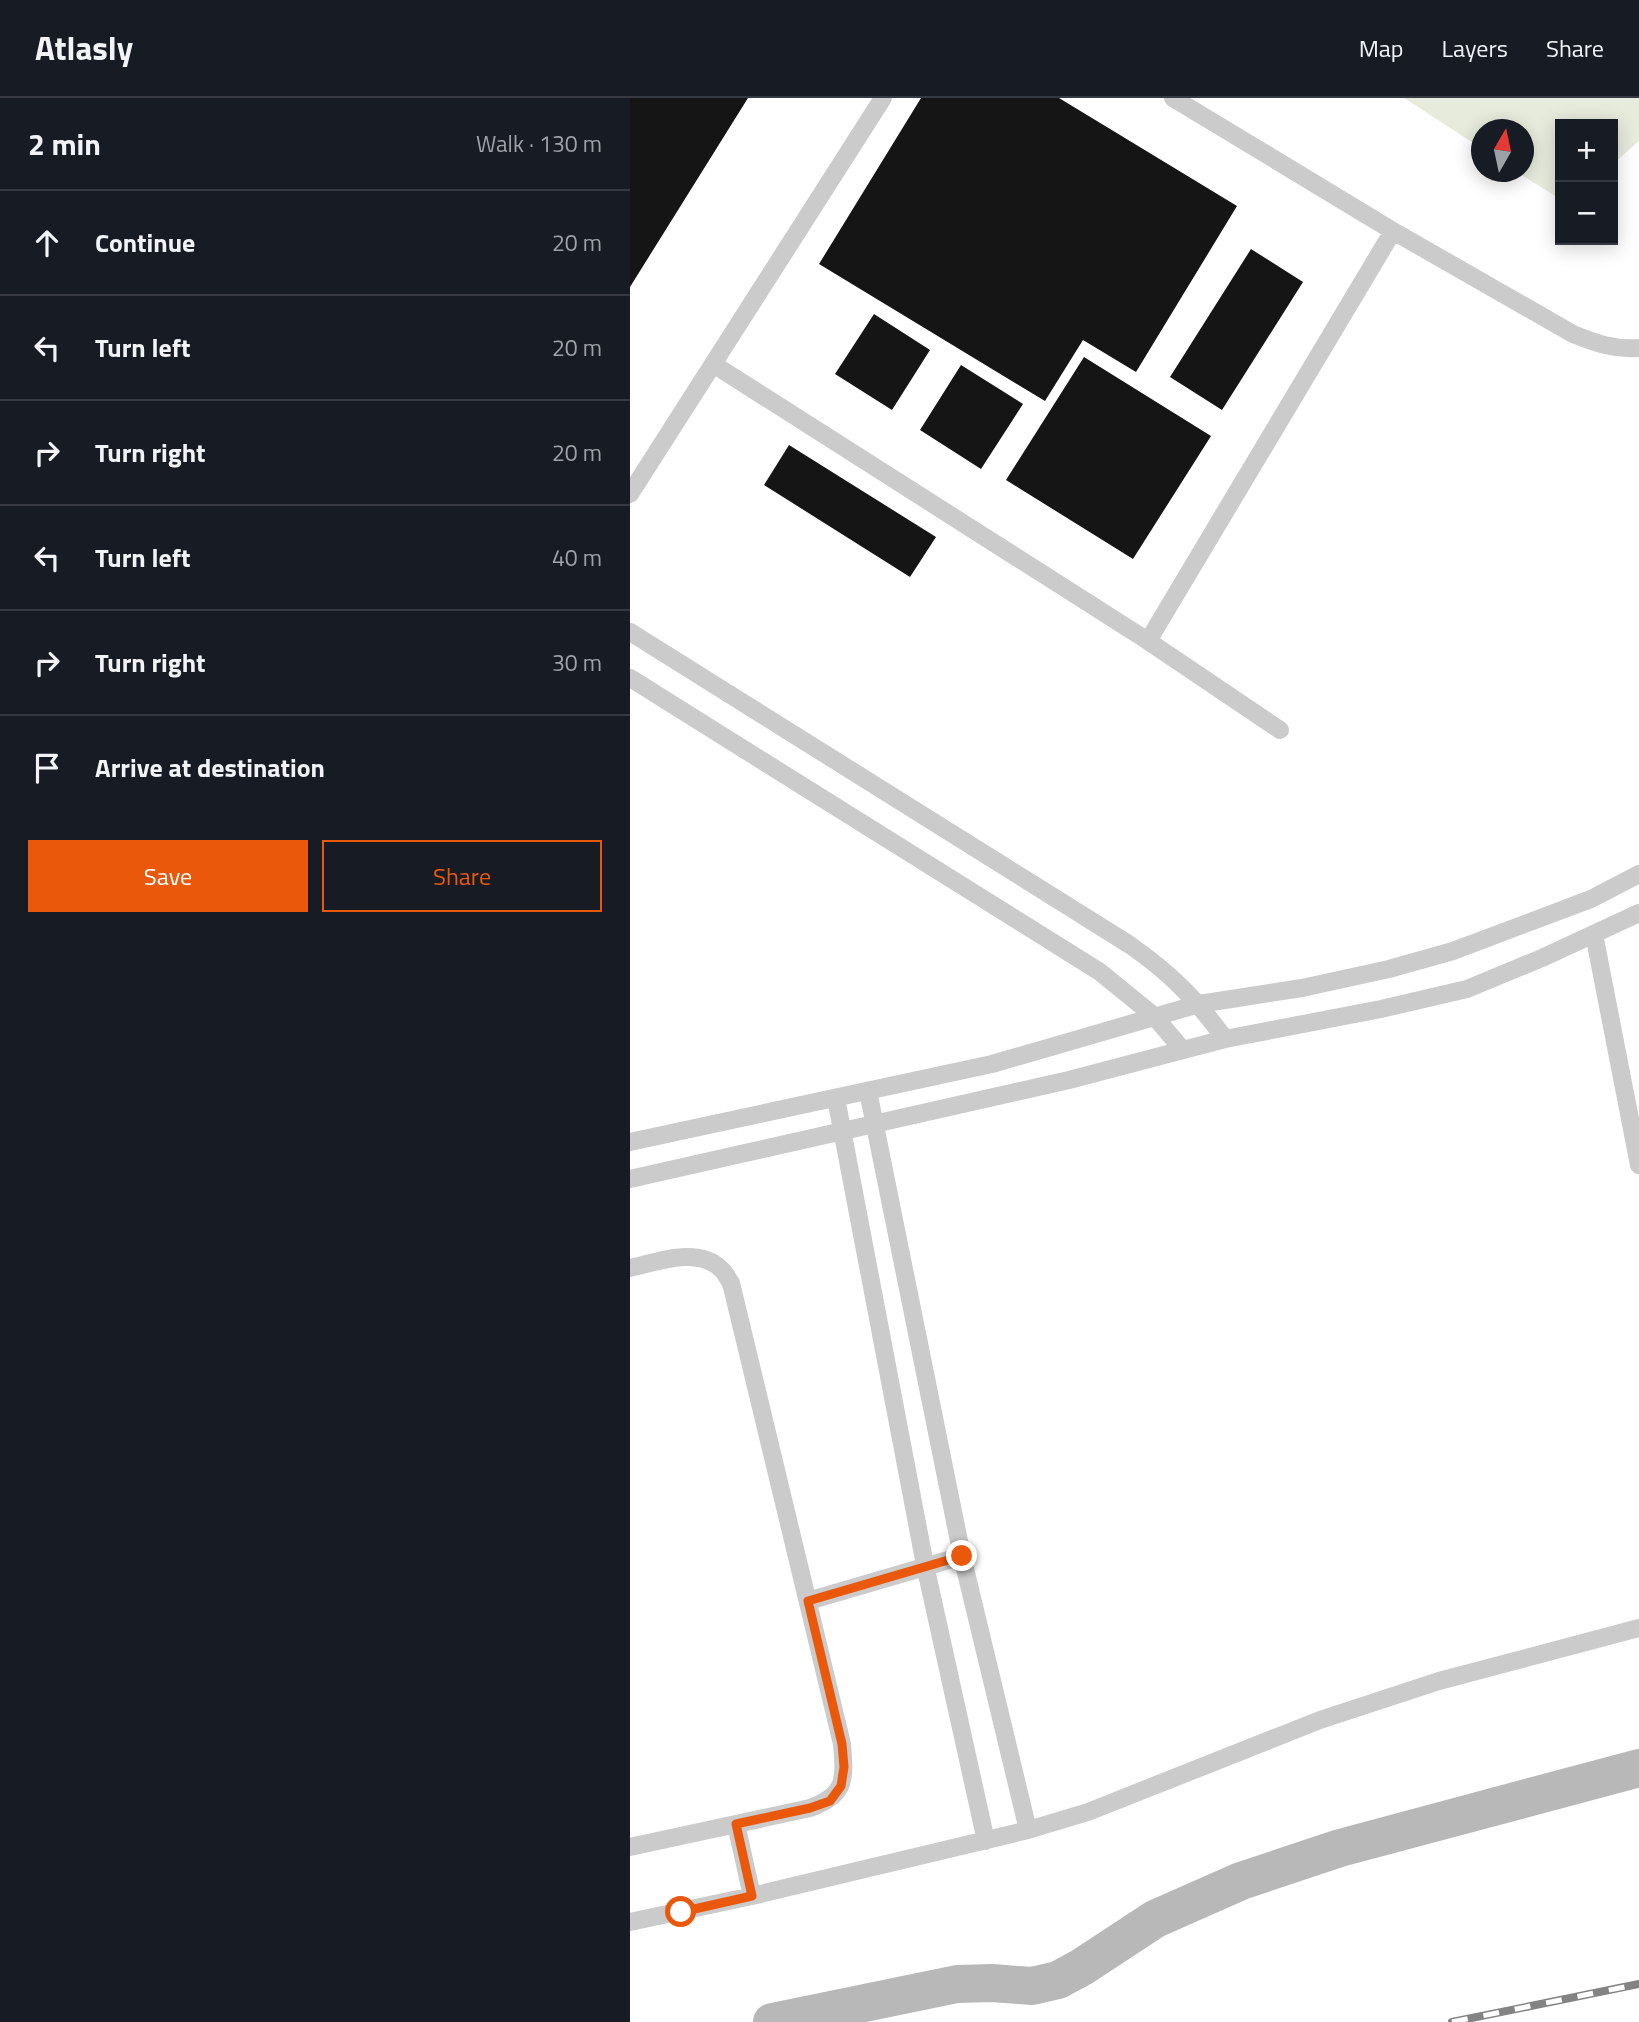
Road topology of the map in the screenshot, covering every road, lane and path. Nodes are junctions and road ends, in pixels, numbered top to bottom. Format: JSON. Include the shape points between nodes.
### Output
{"nodes":[{"id":1,"x":883,"y":98,"type":"edge"},
{"id":2,"x":1173,"y":98,"type":"edge"},
{"id":3,"x":1393,"y":231,"type":"junction"},
{"id":4,"x":1639,"y":348,"type":"edge"},
{"id":5,"x":713,"y":364,"type":"junction"},
{"id":6,"x":630,"y":494,"type":"edge"},
{"id":7,"x":630,"y":632,"type":"edge"},
{"id":8,"x":1148,"y":641,"type":"junction"},
{"id":9,"x":630,"y":678,"type":"edge"},
{"id":10,"x":1280,"y":730,"type":"dead end"},
{"id":11,"x":1639,"y":874,"type":"edge"},
{"id":12,"x":1639,"y":913,"type":"edge"},
{"id":13,"x":1594,"y":933,"type":"junction"},
{"id":14,"x":1199,"y":1004,"type":"junction"},
{"id":15,"x":1154,"y":1016,"type":"junction"},
{"id":16,"x":1225,"y":1038,"type":"junction"},
{"id":17,"x":1182,"y":1049,"type":"junction"},
{"id":18,"x":868,"y":1091,"type":"junction"},
{"id":19,"x":836,"y":1098,"type":"junction"},
{"id":20,"x":875,"y":1125,"type":"junction"},
{"id":21,"x":844,"y":1132,"type":"junction"},
{"id":22,"x":630,"y":1142,"type":"edge"},
{"id":23,"x":1639,"y":1165,"type":"edge"},
{"id":24,"x":630,"y":1180,"type":"edge"},
{"id":25,"x":630,"y":1268,"type":"edge"},
{"id":26,"x":962,"y":1556,"type":"junction"},
{"id":27,"x":925,"y":1565,"type":"junction"},
{"id":28,"x":808,"y":1601,"type":"junction"},
{"id":29,"x":1639,"y":1628,"type":"edge"},
{"id":30,"x":1639,"y":1768,"type":"edge"},
{"id":31,"x":736,"y":1824,"type":"junction"},
{"id":32,"x":1028,"y":1830,"type":"junction"},
{"id":33,"x":986,"y":1841,"type":"junction"},
{"id":34,"x":630,"y":1847,"type":"edge"},
{"id":35,"x":752,"y":1896,"type":"junction"},
{"id":36,"x":630,"y":1923,"type":"edge"},
{"id":37,"x":772,"y":2022,"type":"edge"}],
"edges":[{"from":1,"to":5,"type":"lane"},
{"from":2,"to":3,"type":"lane"},
{"from":3,"to":4,"type":"lane","via":[[1573,334],[1600,345]]},
{"from":3,"to":8,"type":"lane"},
{"from":5,"to":6,"type":"lane"},
{"from":5,"to":8,"type":"lane"},
{"from":7,"to":14,"type":"lane","via":[[1130,945],[1160,966]]},
{"from":8,"to":10,"type":"lane"},
{"from":9,"to":15,"type":"lane","via":[[1100,972]]},
{"from":11,"to":14,"type":"lane","via":[[1591,899],[1453,951],[1302,988]]},
{"from":12,"to":13,"type":"lane"},
{"from":13,"to":16,"type":"lane","via":[[1467,989]]},
{"from":13,"to":23,"type":"lane"},
{"from":14,"to":15,"type":"lane"},
{"from":14,"to":16,"type":"lane"},
{"from":15,"to":17,"type":"lane"},
{"from":15,"to":18,"type":"lane","via":[[992,1064]]},
{"from":16,"to":17,"type":"lane"},
{"from":17,"to":20,"type":"lane"},
{"from":18,"to":19,"type":"lane"},
{"from":18,"to":20,"type":"lane"},
{"from":19,"to":21,"type":"lane"},
{"from":19,"to":22,"type":"lane"},
{"from":20,"to":21,"type":"lane"},
{"from":20,"to":26,"type":"lane"},
{"from":21,"to":24,"type":"lane"},
{"from":21,"to":27,"type":"lane"},
{"from":25,"to":28,"type":"lane","via":[[694,1258],[721,1269],[731,1283]]},
{"from":26,"to":27,"type":"lane"},
{"from":26,"to":32,"type":"lane"},
{"from":27,"to":28,"type":"lane"},
{"from":27,"to":33,"type":"lane"},
{"from":28,"to":31,"type":"lane","via":[[842,1744],[841,1786],[830,1801]]},
{"from":29,"to":32,"type":"lane","via":[[1439,1681],[1333,1716],[1088,1812]]},
{"from":30,"to":37,"type":"street","via":[[1340,1848],[1241,1881],[1155,1919],[1058,1980],[1032,1986],[957,1984]]},
{"from":31,"to":34,"type":"lane"},
{"from":31,"to":35,"type":"lane"},
{"from":32,"to":33,"type":"lane"},
{"from":33,"to":35,"type":"lane"},
{"from":35,"to":36,"type":"lane"}]}
